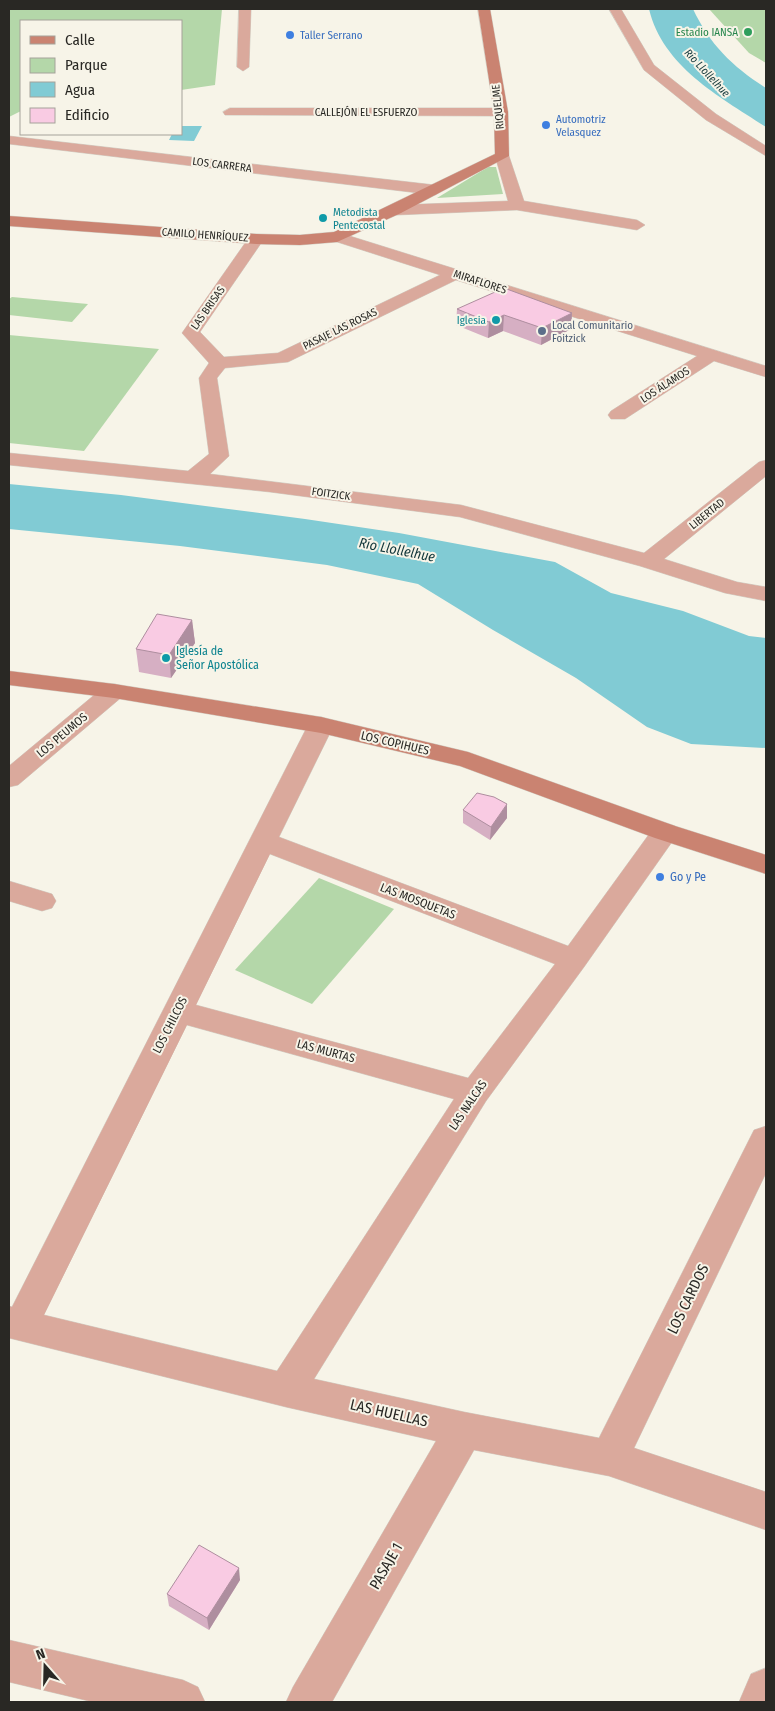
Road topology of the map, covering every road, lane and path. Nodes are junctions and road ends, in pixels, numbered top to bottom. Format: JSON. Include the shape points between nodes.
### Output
{"nodes":[{"id":1,"x":245,"y":9,"type":"edge"},
{"id":2,"x":484,"y":9,"type":"edge"},
{"id":3,"x":615,"y":9,"type":"edge"},
{"id":4,"x":243,"y":67,"type":"dead end"},
{"id":5,"x":230,"y":112,"type":"dead end"},
{"id":6,"x":501,"y":112,"type":"junction"},
{"id":7,"x":9,"y":140,"type":"edge"},
{"id":8,"x":766,"y":152,"type":"edge"},
{"id":9,"x":502,"y":156,"type":"junction"},
{"id":10,"x":435,"y":190,"type":"junction"},
{"id":11,"x":517,"y":205,"type":"junction"},
{"id":12,"x":396,"y":210,"type":"junction"},
{"id":13,"x":9,"y":221,"type":"edge"},
{"id":14,"x":636,"y":225,"type":"dead end"},
{"id":15,"x":337,"y":237,"type":"junction"},
{"id":16,"x":256,"y":239,"type":"junction"},
{"id":17,"x":455,"y":274,"type":"junction"},
{"id":18,"x":711,"y":355,"type":"junction"},
{"id":19,"x":219,"y":363,"type":"junction"},
{"id":20,"x":766,"y":372,"type":"edge"},
{"id":21,"x":618,"y":415,"type":"dead end"},
{"id":22,"x":9,"y":459,"type":"edge"},
{"id":23,"x":766,"y":466,"type":"edge"},
{"id":24,"x":193,"y":478,"type":"junction"},
{"id":25,"x":648,"y":561,"type":"junction"},
{"id":26,"x":766,"y":594,"type":"edge"},
{"id":27,"x":9,"y":678,"type":"edge"},
{"id":28,"x":114,"y":691,"type":"junction"},
{"id":29,"x":321,"y":725,"type":"junction"},
{"id":30,"x":9,"y":779,"type":"edge"},
{"id":31,"x":665,"y":832,"type":"junction"},
{"id":32,"x":262,"y":842,"type":"junction"},
{"id":33,"x":766,"y":865,"type":"edge"},
{"id":34,"x":9,"y":891,"type":"edge"},
{"id":35,"x":42,"y":901,"type":"dead end"},
{"id":36,"x":574,"y":960,"type":"junction"},
{"id":37,"x":178,"y":1011,"type":"junction"},
{"id":38,"x":475,"y":1092,"type":"junction"},
{"id":39,"x":766,"y":1139,"type":"edge"},
{"id":40,"x":15,"y":1324,"type":"edge"},
{"id":41,"x":286,"y":1390,"type":"junction"},
{"id":42,"x":464,"y":1430,"type":"junction"},
{"id":43,"x":609,"y":1458,"type":"junction"},
{"id":44,"x":766,"y":1512,"type":"edge"},
{"id":45,"x":9,"y":1661,"type":"edge"},
{"id":46,"x":766,"y":1689,"type":"edge"},
{"id":47,"x":183,"y":1702,"type":"edge"},
{"id":48,"x":308,"y":1702,"type":"edge"},
{"id":49,"x":761,"y":1702,"type":"edge"}],
"edges":[{"from":1,"to":4,"type":"street"},
{"from":2,"to":6,"type":"main road","name":"RIQUELME"},
{"from":3,"to":8,"type":"street","via":[[649,66],[711,117]]},
{"from":5,"to":6,"type":"street","name":"CALLEJÓN EL ESFUERZO"},
{"from":6,"to":9,"type":"main road","name":"RIQUELME"},
{"from":7,"to":10,"type":"street","name":"LOS CARRERA"},
{"from":9,"to":10,"type":"main road","name":"CAMILO HENRÍQUEZ"},
{"from":9,"to":11,"type":"street","name":"RIQUELME"},
{"from":10,"to":12,"type":"main road","name":"CAMILO HENRÍQUEZ"},
{"from":11,"to":12,"type":"street","name":"CAMILO HENRÍQUEZ"},
{"from":11,"to":14,"type":"street","name":"CAMILO HENRÍQUEZ"},
{"from":12,"to":15,"type":"main road","name":"CAMILO HENRÍQUEZ"},
{"from":13,"to":16,"type":"main road","name":"CAMILO HENRÍQUEZ"},
{"from":15,"to":16,"type":"main road","name":"CAMILO HENRÍQUEZ"},
{"from":15,"to":17,"type":"street","name":"MIRAFLORES"},
{"from":16,"to":19,"type":"street","name":"LAS BRISAS","via":[[191,333]]},
{"from":17,"to":18,"type":"street","name":"MIRAFLORES"},
{"from":17,"to":19,"type":"street","name":"PASAJE LAS ROSAS","via":[[282,358]]},
{"from":18,"to":20,"type":"street","name":"MIRAFLORES"},
{"from":18,"to":21,"type":"street","name":"LOS ÁLAMOS"},
{"from":19,"to":24,"type":"street","via":[[208,378],[219,456]]},
{"from":22,"to":24,"type":"street","name":"FOITZICK"},
{"from":23,"to":25,"type":"street","name":"LIBERTAD"},
{"from":24,"to":25,"type":"street","name":"FOITZICK","via":[[461,511]]},
{"from":25,"to":26,"type":"street","name":"FOITZICK","via":[[733,588]]},
{"from":27,"to":28,"type":"main road","name":"LOS COPIHUES"},
{"from":28,"to":29,"type":"main road","name":"LOS COPIHUES"},
{"from":28,"to":30,"type":"street","name":"LOS PEUMOS"},
{"from":29,"to":31,"type":"main road","name":"LOS COPIHUES","via":[[468,760]]},
{"from":29,"to":32,"type":"street","name":"LOS CHILCOS"},
{"from":31,"to":33,"type":"main road","name":"LOS COPIHUES"},
{"from":31,"to":36,"type":"street","name":"LAS NALCAS"},
{"from":32,"to":36,"type":"street","name":"LAS MOSQUETAS"},
{"from":32,"to":37,"type":"street","name":"LOS CHILCOS"},
{"from":34,"to":35,"type":"street"},
{"from":36,"to":38,"type":"street","name":"LAS NALCAS"},
{"from":37,"to":38,"type":"street","name":"LAS MURTAS"},
{"from":37,"to":40,"type":"street","name":"LOS CHILCOS"},
{"from":38,"to":41,"type":"street","name":"LAS NALCAS"},
{"from":39,"to":43,"type":"street","name":"LOS CARDOS"},
{"from":40,"to":41,"type":"street","name":"LAS HUELLAS"},
{"from":41,"to":42,"type":"street","name":"LAS HUELLAS"},
{"from":42,"to":43,"type":"street","name":"LAS HUELLAS"},
{"from":42,"to":48,"type":"street","name":"PASAJE 1"},
{"from":43,"to":44,"type":"street","name":"LAS HUELLAS"},
{"from":45,"to":47,"type":"street"},
{"from":46,"to":49,"type":"street"}]}
